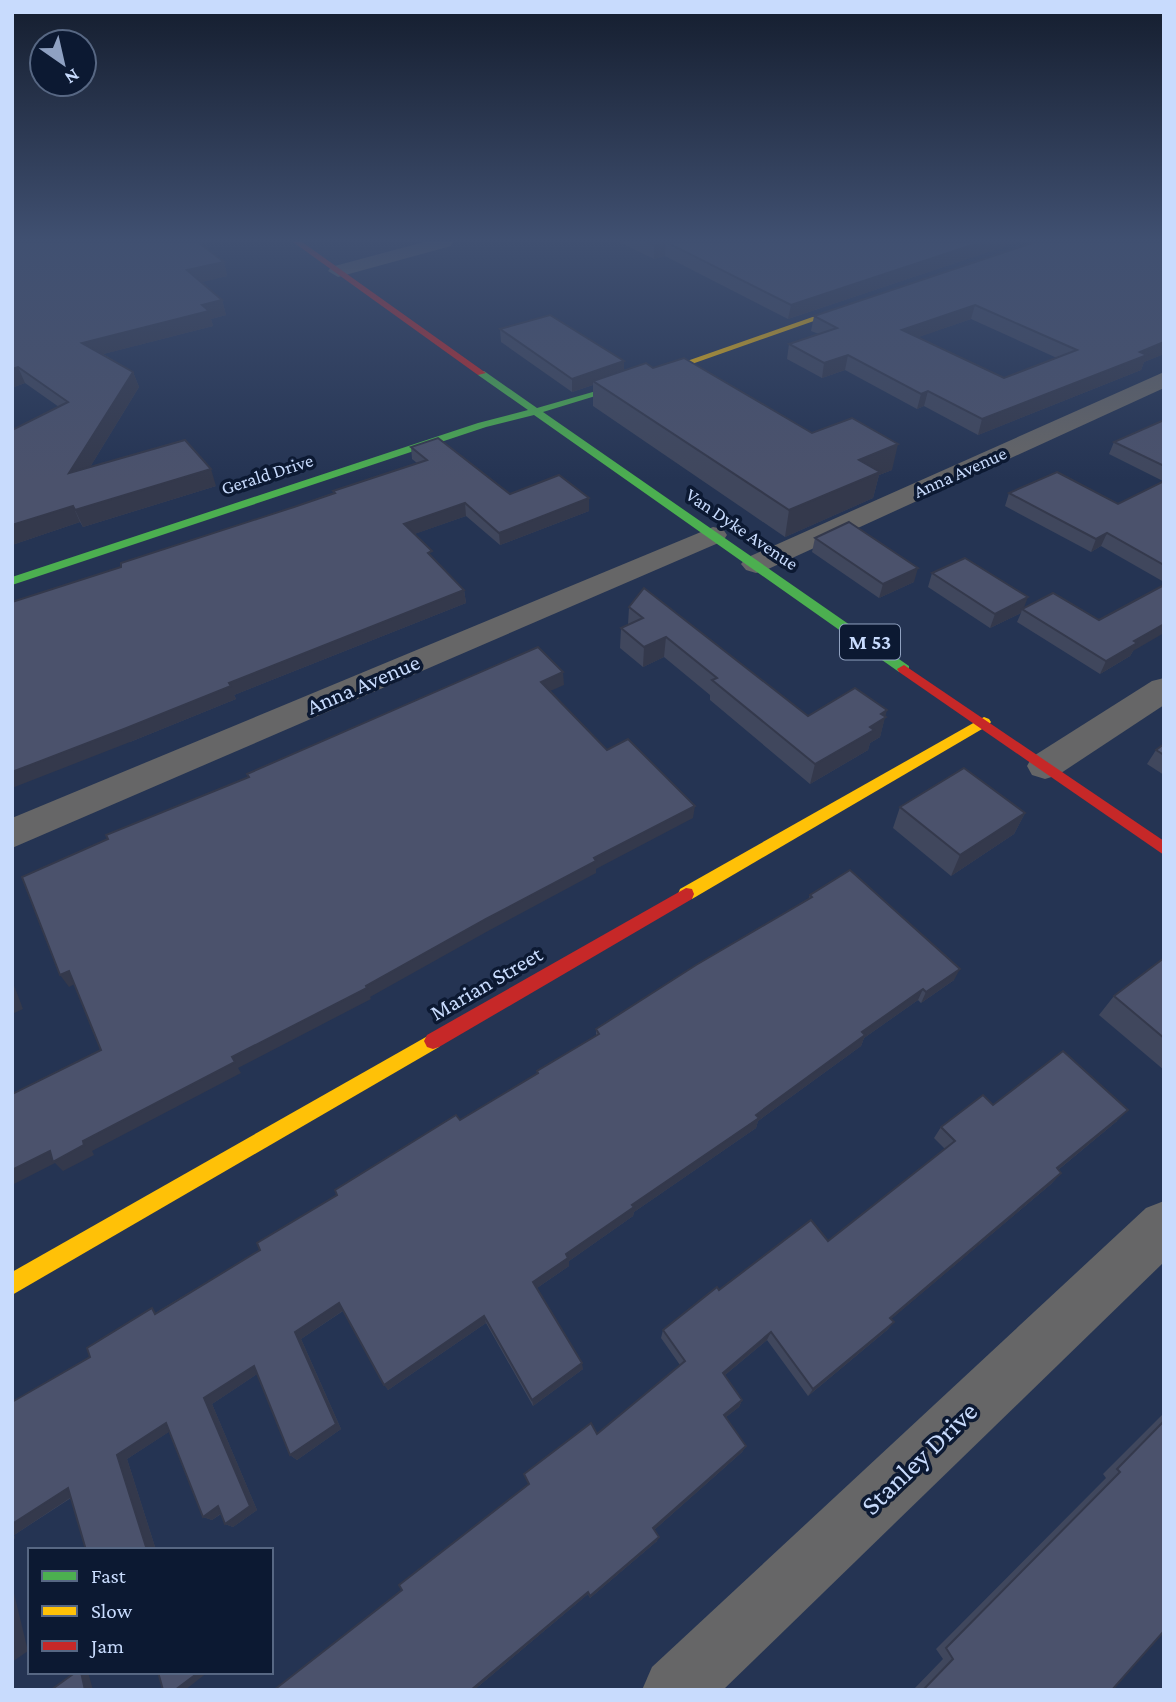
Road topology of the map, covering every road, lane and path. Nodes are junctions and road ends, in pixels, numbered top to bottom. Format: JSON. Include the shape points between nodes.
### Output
{"nodes":[{"id":1,"x":409,"y":321,"type":"edge"},
{"id":2,"x":809,"y":321,"type":"edge"},
{"id":3,"x":1164,"y":379,"type":"edge"},
{"id":4,"x":537,"y":413,"type":"junction"},
{"id":5,"x":713,"y":535,"type":"junction"},
{"id":6,"x":756,"y":564,"type":"junction"},
{"id":7,"x":12,"y":580,"type":"edge"},
{"id":8,"x":1164,"y":689,"type":"edge"},
{"id":9,"x":984,"y":722,"type":"junction"},
{"id":10,"x":1045,"y":766,"type":"junction"},
{"id":11,"x":12,"y":834,"type":"edge"},
{"id":12,"x":1164,"y":849,"type":"edge"},
{"id":13,"x":1164,"y":1226,"type":"edge"},
{"id":14,"x":12,"y":1284,"type":"edge"},
{"id":15,"x":675,"y":1690,"type":"edge"}],
"edges":[{"from":1,"to":4,"type":"street","name":"Van Dyke Avenue","number":"M 53"},
{"from":2,"to":4,"type":"street","name":"Gerald Drive"},
{"from":3,"to":6,"type":"street","name":"Anna Avenue"},
{"from":4,"to":5,"type":"street","name":"Van Dyke Avenue","number":"M 53"},
{"from":4,"to":7,"type":"street","name":"Gerald Drive","via":[[482,425]]},
{"from":5,"to":6,"type":"street","name":"Van Dyke Avenue","number":"M 53"},
{"from":5,"to":11,"type":"street","name":"Anna Avenue"},
{"from":6,"to":9,"type":"street","name":"Van Dyke Avenue","number":"M 53"},
{"from":8,"to":10,"type":"street"},
{"from":9,"to":10,"type":"street","name":"Van Dyke Avenue","number":"M 53"},
{"from":9,"to":14,"type":"street","name":"Marian Street"},
{"from":10,"to":12,"type":"street","name":"Van Dyke Avenue","number":"M 53"},
{"from":13,"to":15,"type":"street","name":"Stanley Drive"}]}
